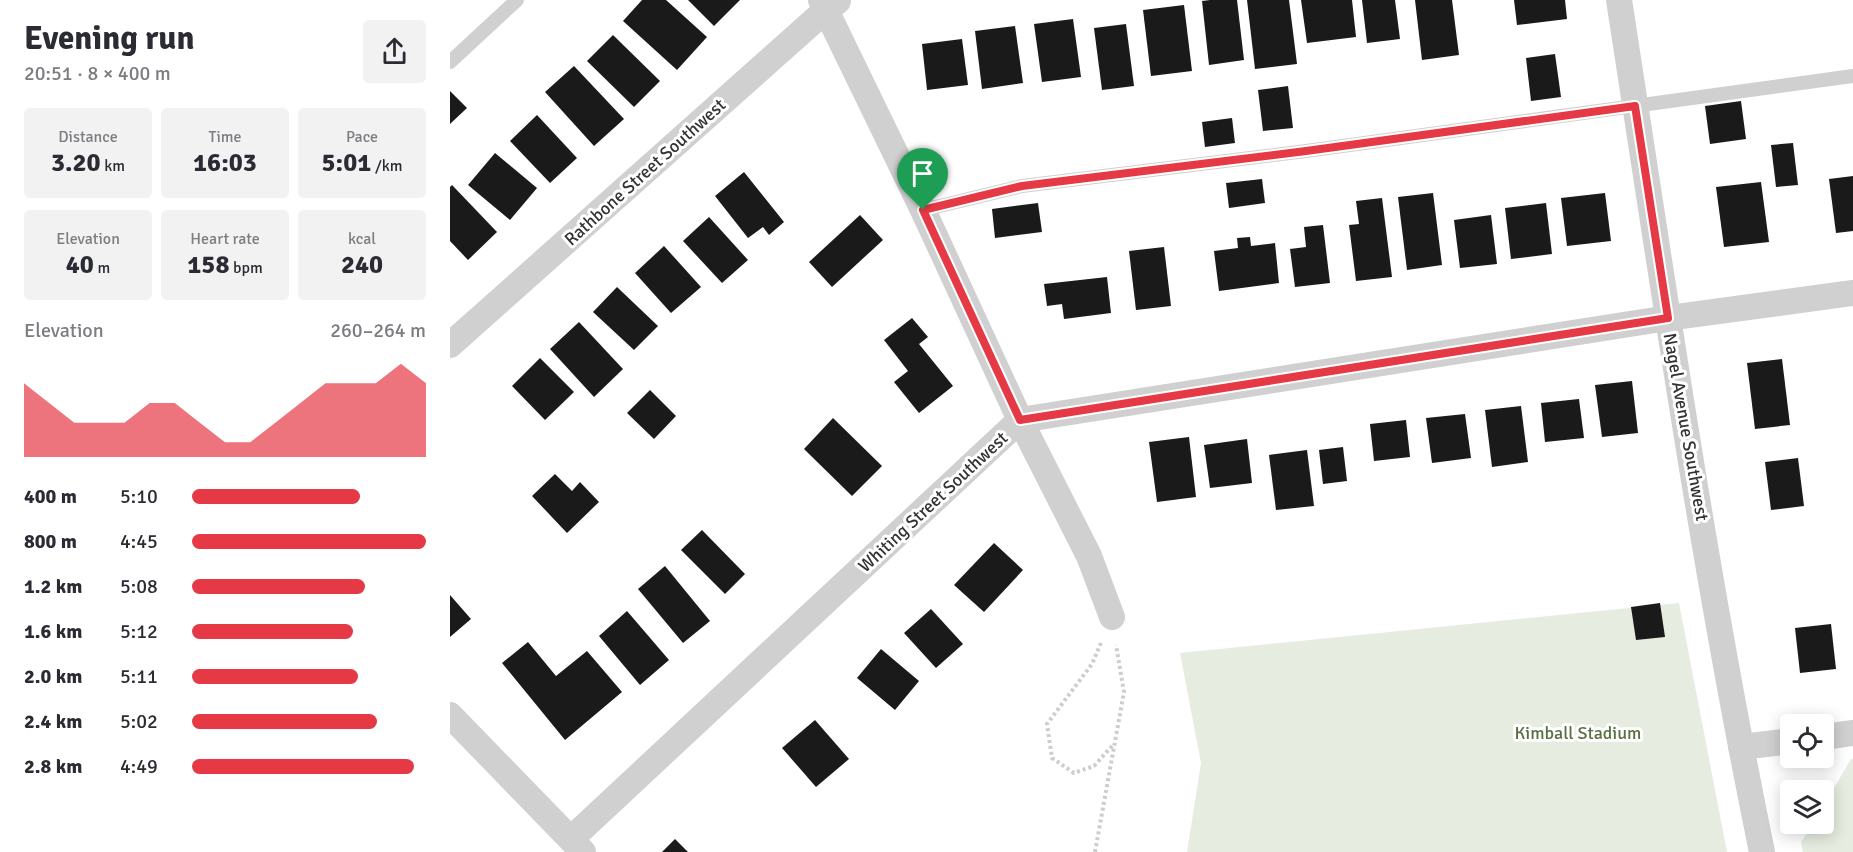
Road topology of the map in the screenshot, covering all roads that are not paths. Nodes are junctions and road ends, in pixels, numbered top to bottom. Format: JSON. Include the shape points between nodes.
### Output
{"nodes":[{"id":1,"x":517,"y":0,"type":"edge"},
{"id":2,"x":1619,"y":0,"type":"edge"},
{"id":3,"x":829,"y":3,"type":"edge"},
{"id":4,"x":450,"y":62,"type":"edge"},
{"id":5,"x":1853,"y":76,"type":"edge"},
{"id":6,"x":1635,"y":106,"type":"junction"},
{"id":7,"x":923,"y":210,"type":"junction"},
{"id":8,"x":1853,"y":293,"type":"edge"},
{"id":9,"x":1668,"y":318,"type":"junction"},
{"id":10,"x":450,"y":345,"type":"edge"},
{"id":11,"x":1020,"y":420,"type":"junction"},
{"id":12,"x":1112,"y":618,"type":"road end"},
{"id":13,"x":450,"y":716,"type":"edge"},
{"id":14,"x":1853,"y":733,"type":"edge"},
{"id":15,"x":1834,"y":736,"type":"edge"},
{"id":16,"x":1780,"y":742,"type":"edge"},
{"id":17,"x":1741,"y":747,"type":"junction"},
{"id":18,"x":577,"y":845,"type":"edge"},
{"id":19,"x":1762,"y":852,"type":"edge"}],
"edges":[{"from":1,"to":4,"type":"lane"},
{"from":2,"to":6,"type":"street","name":"Nagel Avenue Southwest"},
{"from":3,"to":7,"type":"street"},
{"from":3,"to":10,"type":"street","name":"Rathbone Street Southwest"},
{"from":5,"to":6,"type":"lane"},
{"from":6,"to":7,"type":"lane","via":[[1022,186]]},
{"from":6,"to":9,"type":"street","name":"Nagel Avenue Southwest"},
{"from":7,"to":11,"type":"street"},
{"from":8,"to":9,"type":"street","name":"Whiting Street Southwest"},
{"from":9,"to":11,"type":"street","name":"Whiting Street Southwest"},
{"from":9,"to":17,"type":"street","name":"Nagel Avenue Southwest"},
{"from":11,"to":12,"type":"street","via":[[1089,556]]},
{"from":11,"to":18,"type":"street","name":"Whiting Street Southwest"},
{"from":13,"to":18,"type":"street"},
{"from":14,"to":15,"type":"street"},
{"from":16,"to":17,"type":"street"},
{"from":17,"to":19,"type":"street","name":"Nagel Avenue Southwest"}]}
